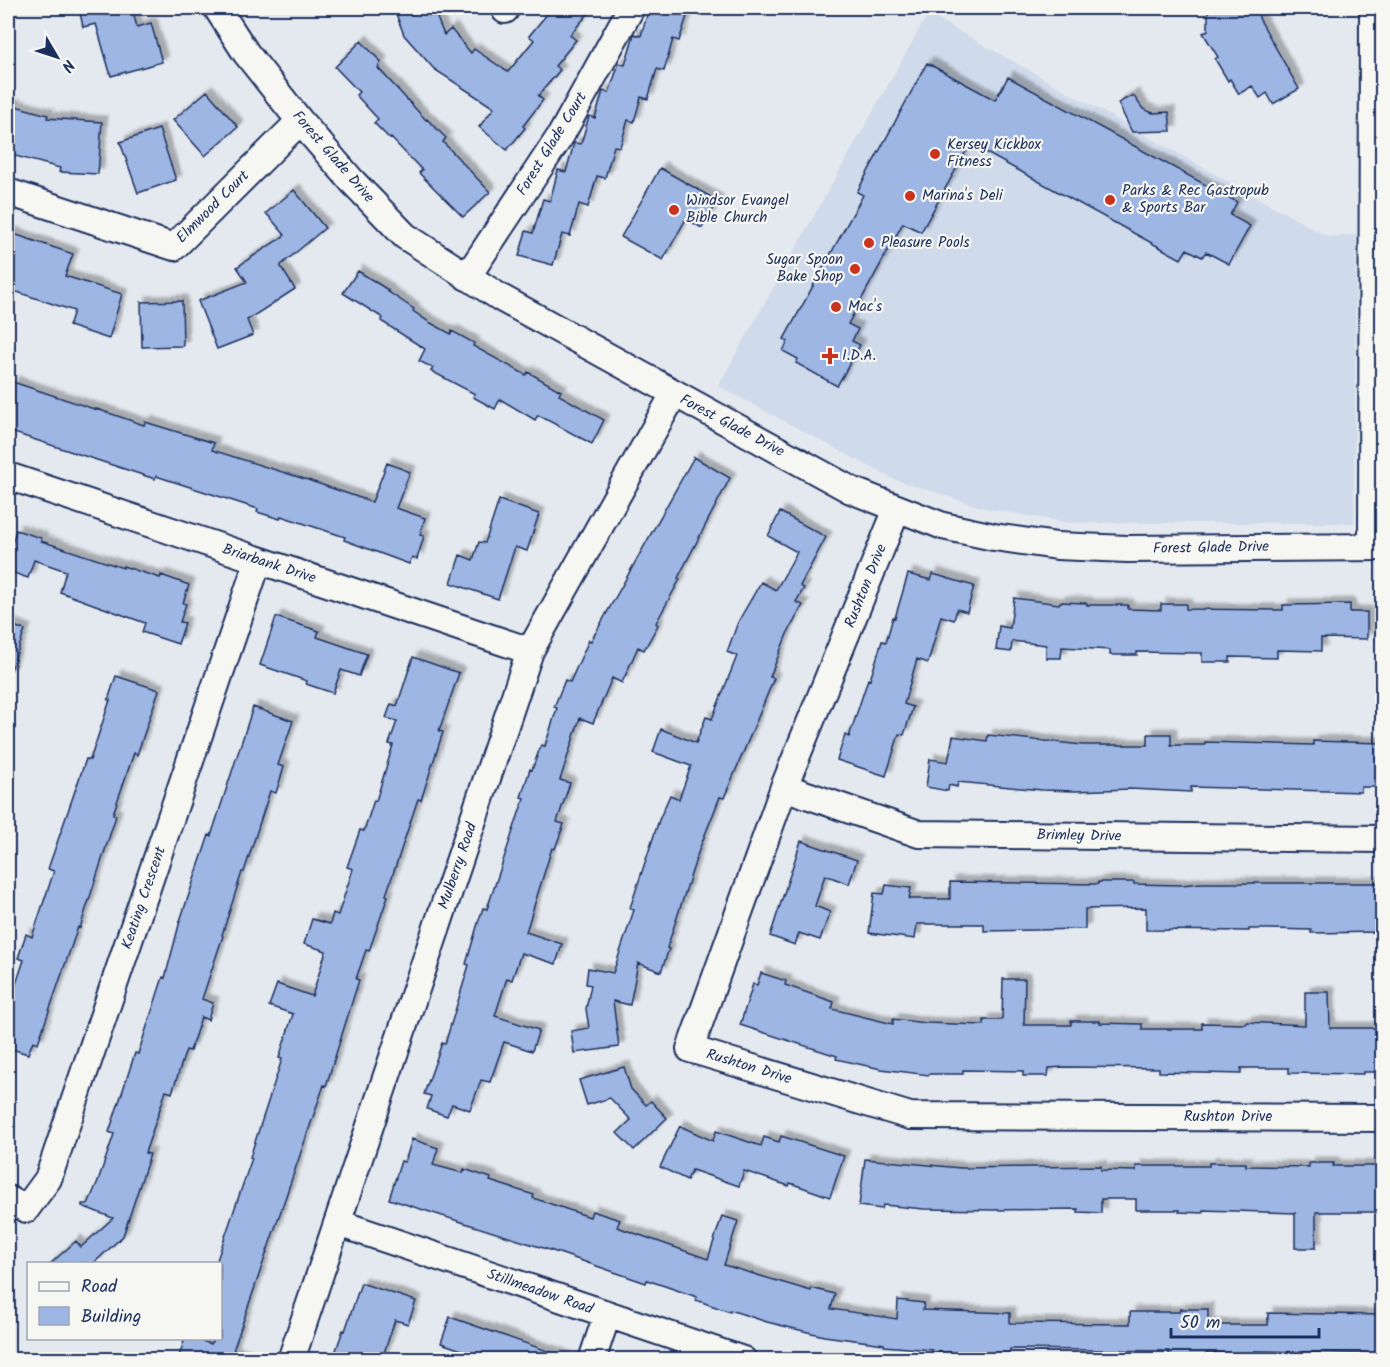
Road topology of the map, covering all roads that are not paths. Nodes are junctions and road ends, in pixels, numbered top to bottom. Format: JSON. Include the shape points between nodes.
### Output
{"nodes":[{"id":1,"x":217,"y":8,"type":"edge"},
{"id":2,"x":631,"y":8,"type":"edge"},
{"id":3,"x":1373,"y":8,"type":"edge"},
{"id":4,"x":300,"y":121,"type":"junction"},
{"id":5,"x":8,"y":192,"type":"edge"},
{"id":6,"x":467,"y":277,"type":"junction"},
{"id":7,"x":674,"y":394,"type":"junction"},
{"id":8,"x":8,"y":476,"type":"edge"},
{"id":9,"x":897,"y":509,"type":"junction"},
{"id":10,"x":1377,"y":547,"type":"edge"},
{"id":11,"x":258,"y":561,"type":"junction"},
{"id":12,"x":530,"y":651,"type":"junction"},
{"id":13,"x":784,"y":787,"type":"junction"},
{"id":14,"x":1383,"y":839,"type":"edge"},
{"id":15,"x":1383,"y":1118,"type":"edge"},
{"id":16,"x":8,"y":1199,"type":"edge"},
{"id":17,"x":338,"y":1223,"type":"junction"},
{"id":18,"x":607,"y":1315,"type":"junction"},
{"id":19,"x":291,"y":1359,"type":"edge"},
{"id":20,"x":592,"y":1359,"type":"edge"},
{"id":21,"x":743,"y":1359,"type":"edge"}],
"edges":[{"from":1,"to":4,"type":"street","name":"Forest Glade Drive"},
{"from":2,"to":6,"type":"street","name":"Forest Glade Court","via":[[561,135]]},
{"from":3,"to":10,"type":"street"},
{"from":4,"to":5,"type":"street","name":"Elmwood Court","via":[[174,247]]},
{"from":4,"to":6,"type":"street","name":"Forest Glade Drive","via":[[399,229]]},
{"from":6,"to":7,"type":"street","name":"Forest Glade Drive"},
{"from":7,"to":9,"type":"street","name":"Forest Glade Drive","via":[[851,490]]},
{"from":7,"to":12,"type":"street","name":"Mulberry Road"},
{"from":8,"to":11,"type":"street","name":"Briarbank Drive"},
{"from":9,"to":10,"type":"street","name":"Forest Glade Drive","via":[[943,526],[1057,546]]},
{"from":9,"to":13,"type":"street","name":"Rushton Drive"},
{"from":11,"to":12,"type":"street","name":"Briarbank Drive"},
{"from":11,"to":16,"type":"street","name":"Keating Crescent","via":[[48,1179],[26,1209]]},
{"from":12,"to":17,"type":"street","name":"Mulberry Road"},
{"from":13,"to":14,"type":"street","name":"Brimley Drive","via":[[919,834]]},
{"from":13,"to":15,"type":"street","name":"Rushton Drive","via":[[690,1049],[910,1116]]},
{"from":17,"to":18,"type":"street","name":"Stillmeadow Road"},
{"from":17,"to":19,"type":"street","name":"Mulberry Road"},
{"from":18,"to":20,"type":"street"},
{"from":18,"to":21,"type":"street","name":"Stillmeadow Road"}]}
